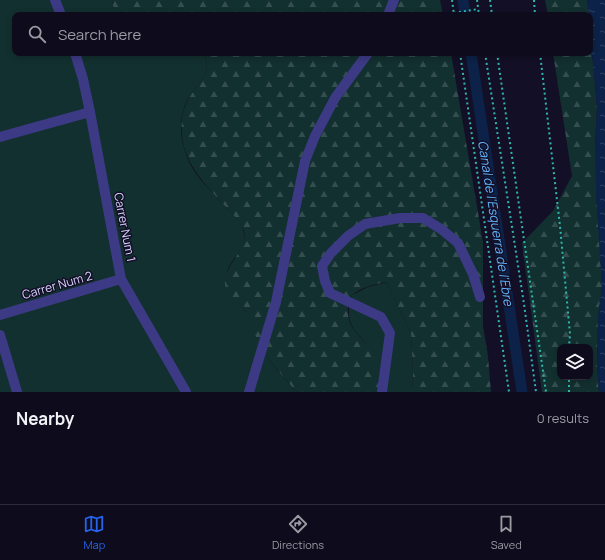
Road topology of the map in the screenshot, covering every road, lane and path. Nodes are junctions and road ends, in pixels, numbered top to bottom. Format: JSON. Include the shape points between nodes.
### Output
{"nodes":[{"id":1,"x":55,"y":0,"type":"edge"},
{"id":2,"x":394,"y":0,"type":"edge"},
{"id":3,"x":452,"y":0,"type":"edge"},
{"id":4,"x":477,"y":0,"type":"edge"},
{"id":5,"x":490,"y":0,"type":"edge"},
{"id":6,"x":534,"y":0,"type":"edge"},
{"id":7,"x":478,"y":9,"type":"junction"},
{"id":8,"x":60,"y":12,"type":"edge"},
{"id":9,"x":389,"y":12,"type":"edge"},
{"id":10,"x":454,"y":12,"type":"edge"},
{"id":11,"x":459,"y":12,"type":"edge"},
{"id":12,"x":478,"y":12,"type":"edge"},
{"id":13,"x":492,"y":12,"type":"edge"},
{"id":14,"x":535,"y":12,"type":"edge"},
{"id":15,"x":76,"y":56,"type":"edge"},
{"id":16,"x":366,"y":56,"type":"edge"},
{"id":17,"x":460,"y":56,"type":"edge"},
{"id":18,"x":485,"y":56,"type":"edge"},
{"id":19,"x":497,"y":56,"type":"edge"},
{"id":20,"x":540,"y":56,"type":"edge"},
{"id":21,"x":90,"y":112,"type":"junction"},
{"id":22,"x":0,"y":137,"type":"edge"},
{"id":23,"x":121,"y":279,"type":"junction"},
{"id":24,"x":480,"y":297,"type":"dead end"},
{"id":25,"x":0,"y":315,"type":"edge"},
{"id":26,"x":0,"y":335,"type":"edge"},
{"id":27,"x":569,"y":344,"type":"edge"},
{"id":28,"x":569,"y":380,"type":"edge"},
{"id":29,"x":16,"y":392,"type":"edge"},
{"id":30,"x":186,"y":392,"type":"edge"},
{"id":31,"x":248,"y":392,"type":"edge"},
{"id":32,"x":382,"y":392,"type":"edge"},
{"id":33,"x":509,"y":392,"type":"edge"},
{"id":34,"x":536,"y":392,"type":"edge"},
{"id":35,"x":546,"y":392,"type":"edge"},
{"id":36,"x":569,"y":392,"type":"edge"}],
"edges":[{"from":1,"to":8,"type":"lane"},
{"from":2,"to":9,"type":"lane"},
{"from":3,"to":10,"type":"path"},
{"from":4,"to":7,"type":"path"},
{"from":5,"to":13,"type":"path"},
{"from":6,"to":14,"type":"path"},
{"from":7,"to":11,"type":"path"},
{"from":7,"to":12,"type":"path"},
{"from":15,"to":21,"type":"lane","name":"Carrer Num 1"},
{"from":16,"to":31,"type":"lane","via":[[335,98],[305,161],[276,302]]},
{"from":17,"to":33,"type":"path"},
{"from":18,"to":34,"type":"path"},
{"from":19,"to":35,"type":"path"},
{"from":20,"to":27,"type":"path","via":[[560,226]]},
{"from":21,"to":22,"type":"lane"},
{"from":21,"to":23,"type":"lane","name":"Carrer Num 1"},
{"from":23,"to":25,"type":"lane","name":"Carrer Num 2"},
{"from":23,"to":30,"type":"lane","name":"Carrer Num 1"},
{"from":24,"to":32,"type":"lane","via":[[473,274],[458,243],[423,218],[400,218],[365,224],[348,236],[322,266],[325,281],[330,293],[381,317],[390,333]]},
{"from":26,"to":29,"type":"lane"},
{"from":28,"to":36,"type":"path"}]}
